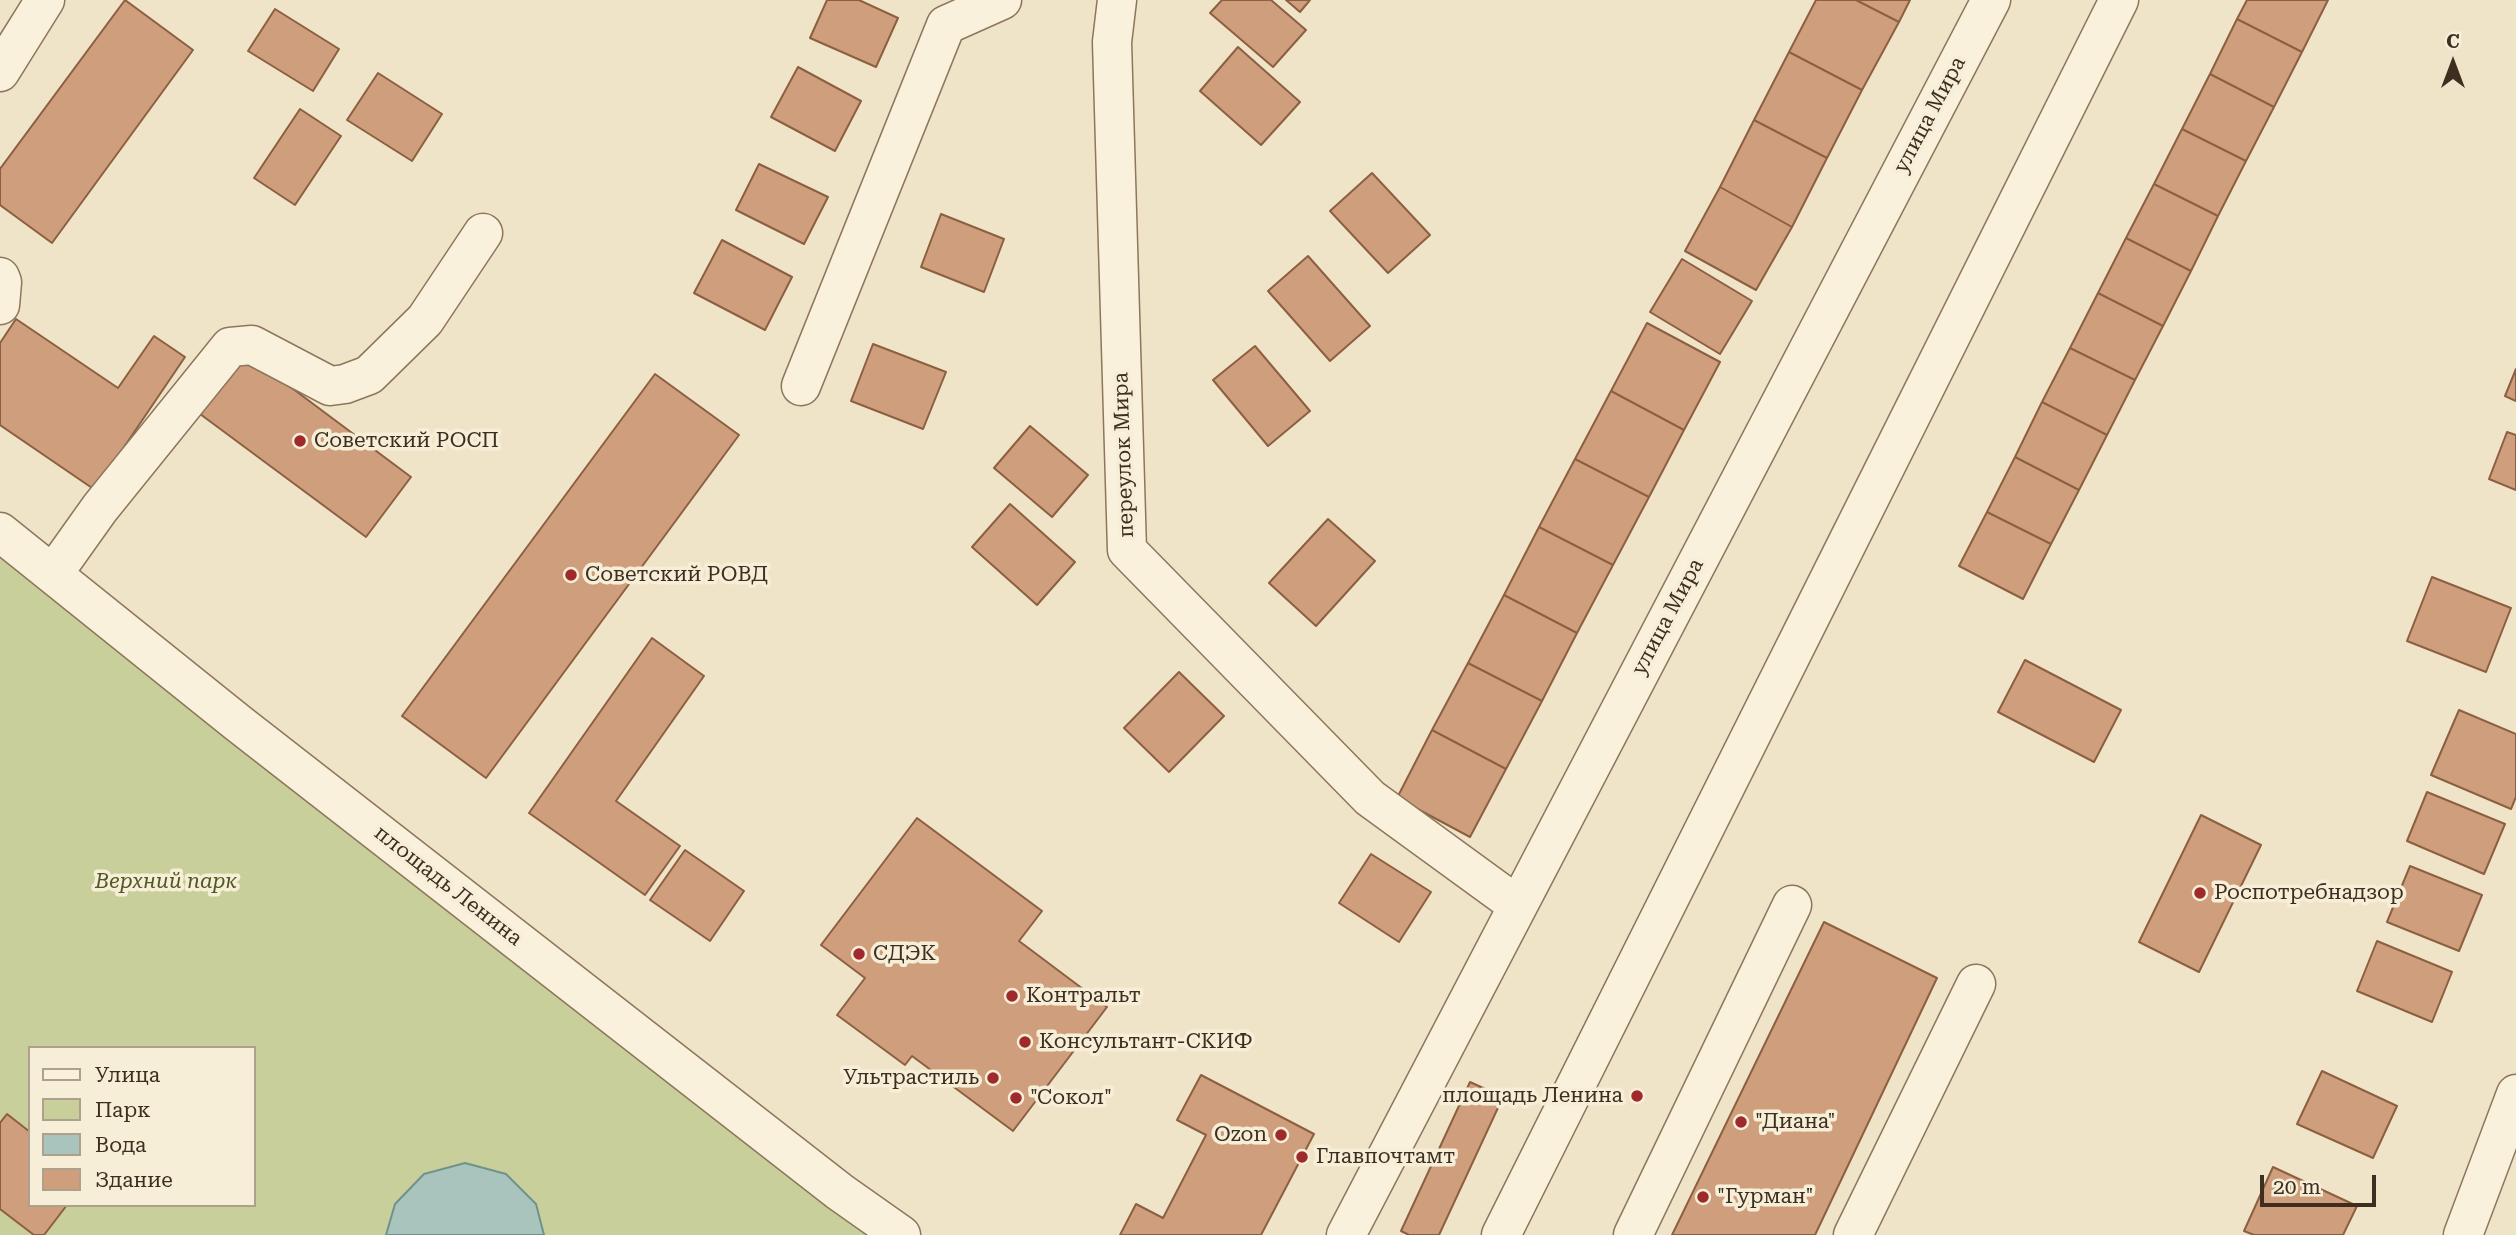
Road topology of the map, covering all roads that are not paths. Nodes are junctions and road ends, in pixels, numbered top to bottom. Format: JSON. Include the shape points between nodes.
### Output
{"nodes":[{"id":1,"x":45,"y":0,"type":"edge"},
{"id":2,"x":1002,"y":0,"type":"edge"},
{"id":3,"x":1117,"y":0,"type":"edge"},
{"id":4,"x":1991,"y":0,"type":"edge"},
{"id":5,"x":2119,"y":0,"type":"edge"},
{"id":6,"x":0,"y":72,"type":"edge"},
{"id":7,"x":483,"y":233,"type":"dead end"},
{"id":8,"x":0,"y":278,"type":"edge"},
{"id":9,"x":0,"y":305,"type":"edge"},
{"id":10,"x":801,"y":386,"type":"dead end"},
{"id":11,"x":0,"y":531,"type":"edge"},
{"id":12,"x":53,"y":574,"type":"junction"},
{"id":13,"x":1517,"y":905,"type":"junction"},
{"id":14,"x":1792,"y":905,"type":"dead end"},
{"id":15,"x":1976,"y":984,"type":"dead end"},
{"id":16,"x":2516,"y":1094,"type":"edge"},
{"id":17,"x":901,"y":1235,"type":"edge"},
{"id":18,"x":1346,"y":1235,"type":"edge"},
{"id":19,"x":1501,"y":1235,"type":"edge"},
{"id":20,"x":1633,"y":1235,"type":"edge"},
{"id":21,"x":1853,"y":1235,"type":"edge"},
{"id":22,"x":2463,"y":1235,"type":"edge"}],
"edges":[{"from":1,"to":6,"type":"street"},
{"from":2,"to":10,"type":"street","via":[[946,25]]},
{"from":3,"to":13,"type":"street","name":"переулок Мира","via":[[1112,42],[1127,550],[1370,798]]},
{"from":4,"to":13,"type":"street","name":"улица Мира"},
{"from":5,"to":19,"type":"street"},
{"from":7,"to":12,"type":"street","via":[[425,320],[369,375],[330,386],[252,345],[230,347],[100,508]]},
{"from":8,"to":9,"type":"street"},
{"from":11,"to":12,"type":"street","name":"площадь Ленина"},
{"from":12,"to":17,"type":"street","name":"площадь Ленина","via":[[829,1184]]},
{"from":13,"to":18,"type":"street","name":"улица Мира"},
{"from":14,"to":20,"type":"street"},
{"from":15,"to":21,"type":"street"},
{"from":16,"to":22,"type":"street"}]}
